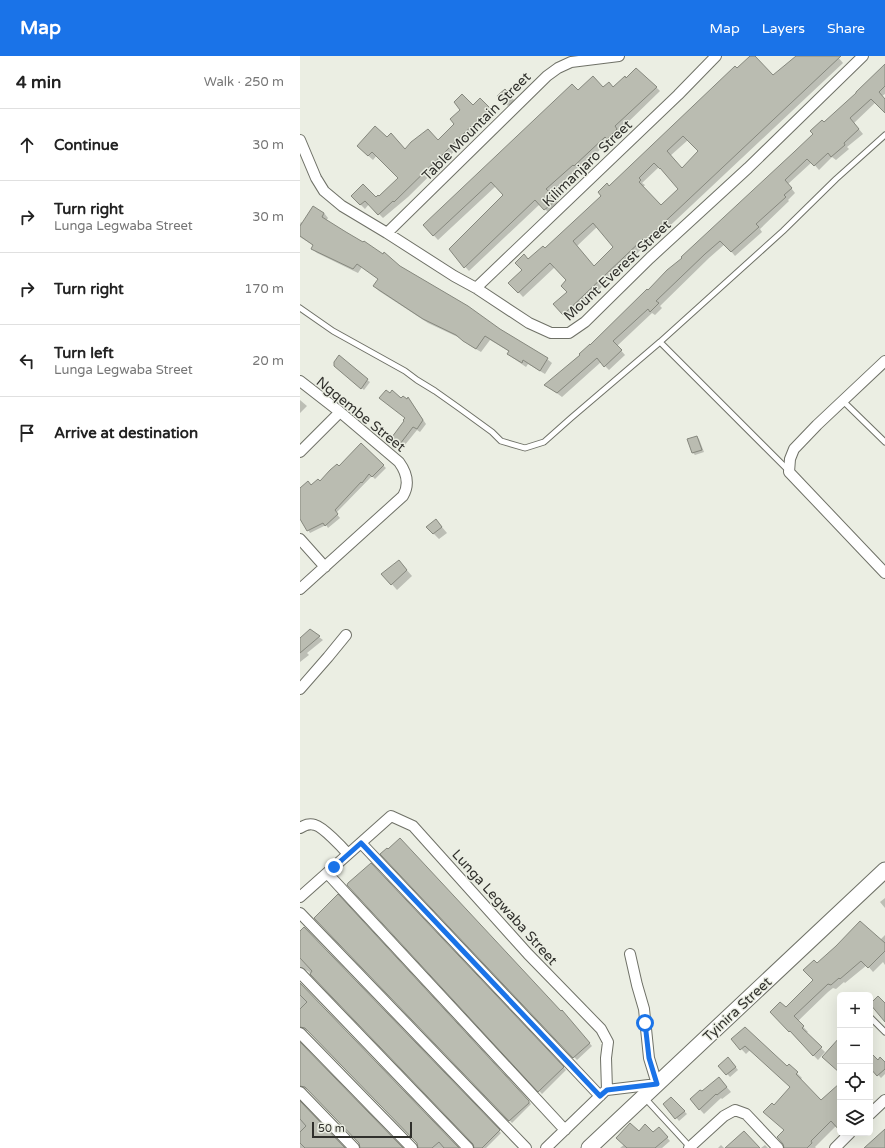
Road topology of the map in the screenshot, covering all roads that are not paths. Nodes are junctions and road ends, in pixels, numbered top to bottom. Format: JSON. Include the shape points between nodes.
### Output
{"nodes":[{"id":1,"x":619,"y":56,"type":"edge"},
{"id":2,"x":716,"y":56,"type":"edge"},
{"id":3,"x":863,"y":56,"type":"edge"},
{"id":4,"x":885,"y":135,"type":"edge"},
{"id":5,"x":300,"y":140,"type":"edge"},
{"id":6,"x":386,"y":233,"type":"junction"},
{"id":7,"x":476,"y":288,"type":"junction"},
{"id":8,"x":300,"y":308,"type":"edge"},
{"id":9,"x":660,"y":342,"type":"junction"},
{"id":10,"x":885,"y":361,"type":"edge"},
{"id":11,"x":300,"y":381,"type":"edge"},
{"id":12,"x":843,"y":401,"type":"junction"},
{"id":13,"x":340,"y":412,"type":"junction"},
{"id":14,"x":885,"y":442,"type":"edge"},
{"id":15,"x":300,"y":452,"type":"edge"},
{"id":16,"x":789,"y":472,"type":"junction"},
{"id":17,"x":300,"y":539,"type":"edge"},
{"id":18,"x":325,"y":567,"type":"junction"},
{"id":19,"x":885,"y":573,"type":"edge"},
{"id":20,"x":300,"y":589,"type":"edge"},
{"id":21,"x":346,"y":635,"type":"dead end"},
{"id":22,"x":300,"y":689,"type":"edge"},
{"id":23,"x":300,"y":828,"type":"edge"},
{"id":24,"x":361,"y":843,"type":"junction"},
{"id":25,"x":348,"y":854,"type":"junction"},
{"id":26,"x":885,"y":870,"type":"edge"},
{"id":27,"x":327,"y":873,"type":"junction"},
{"id":28,"x":300,"y":897,"type":"edge"},
{"id":29,"x":300,"y":913,"type":"edge"},
{"id":30,"x":630,"y":954,"type":"dead end"},
{"id":31,"x":300,"y":973,"type":"edge"},
{"id":32,"x":873,"y":1021,"type":"edge"},
{"id":33,"x":885,"y":1032,"type":"edge"},
{"id":34,"x":300,"y":1033,"type":"edge"},
{"id":35,"x":657,"y":1084,"type":"junction"},
{"id":36,"x":300,"y":1092,"type":"edge"},
{"id":37,"x":604,"y":1093,"type":"junction"},
{"id":38,"x":644,"y":1096,"type":"junction"},
{"id":39,"x":885,"y":1100,"type":"edge"},
{"id":40,"x":873,"y":1111,"type":"edge"},
{"id":41,"x":565,"y":1130,"type":"junction"},
{"id":42,"x":847,"y":1136,"type":"edge"},
{"id":43,"x":692,"y":1147,"type":"edge"},
{"id":44,"x":354,"y":1148,"type":"edge"},
{"id":45,"x":412,"y":1148,"type":"edge"},
{"id":46,"x":468,"y":1148,"type":"edge"},
{"id":47,"x":526,"y":1148,"type":"edge"},
{"id":48,"x":546,"y":1148,"type":"edge"},
{"id":49,"x":589,"y":1148,"type":"edge"},
{"id":50,"x":778,"y":1148,"type":"edge"},
{"id":51,"x":834,"y":1148,"type":"edge"}],
"edges":[{"from":1,"to":6,"type":"street","name":"Table Mountain Street","via":[[571,62],[547,76]]},
{"from":2,"to":7,"type":"street","name":"Kilimanjaro Street"},
{"from":3,"to":7,"type":"street","name":"Mount Everest Street","via":[[576,329],[560,334],[540,329]]},
{"from":4,"to":9,"type":"lane"},
{"from":5,"to":6,"type":"street","name":"Mount Everest Street","via":[[324,191],[342,206]]},
{"from":6,"to":7,"type":"street","name":"Mount Everest Street"},
{"from":8,"to":9,"type":"lane","via":[[333,331],[405,371],[501,441],[525,448],[544,442]]},
{"from":9,"to":16,"type":"lane"},
{"from":10,"to":12,"type":"street"},
{"from":11,"to":13,"type":"street","name":"Ngqembe Street"},
{"from":12,"to":14,"type":"lane"},
{"from":12,"to":16,"type":"street","via":[[794,449]]},
{"from":13,"to":15,"type":"street"},
{"from":13,"to":18,"type":"street","name":"Ngqembe Street","via":[[399,462],[405,471],[407,489],[403,496]]},
{"from":16,"to":19,"type":"street"},
{"from":17,"to":18,"type":"street"},
{"from":18,"to":20,"type":"street","name":"Ngqembe Street"},
{"from":21,"to":22,"type":"street"},
{"from":23,"to":25,"type":"street","via":[[306,824],[316,825]]},
{"from":24,"to":25,"type":"street","name":"Lunga Legwaba Street"},
{"from":24,"to":37,"type":"street"},
{"from":24,"to":37,"type":"street","name":"Lunga Legwaba Street","via":[[391,816],[413,826],[528,954],[601,1029],[608,1042]]},
{"from":25,"to":27,"type":"street","name":"Lunga Legwaba Street"},
{"from":26,"to":35,"type":"street","name":"Tyinira Street"},
{"from":27,"to":28,"type":"street","name":"Lunga Legwaba Street"},
{"from":27,"to":41,"type":"street"},
{"from":29,"to":47,"type":"street"},
{"from":30,"to":35,"type":"street","via":[[644,1009],[649,1058]]},
{"from":31,"to":46,"type":"street"},
{"from":32,"to":33,"type":"lane"},
{"from":34,"to":45,"type":"street"},
{"from":35,"to":37,"type":"street"},
{"from":35,"to":38,"type":"street","name":"Tyinira Street"},
{"from":36,"to":44,"type":"street"},
{"from":37,"to":41,"type":"street"},
{"from":38,"to":43,"type":"lane"},
{"from":38,"to":49,"type":"street","name":"Tyinira Street"},
{"from":39,"to":40,"type":"street"},
{"from":41,"to":48,"type":"street"},
{"from":42,"to":51,"type":"street"},
{"from":43,"to":50,"type":"street","via":[[724,1116],[735,1110],[746,1114]]}]}
